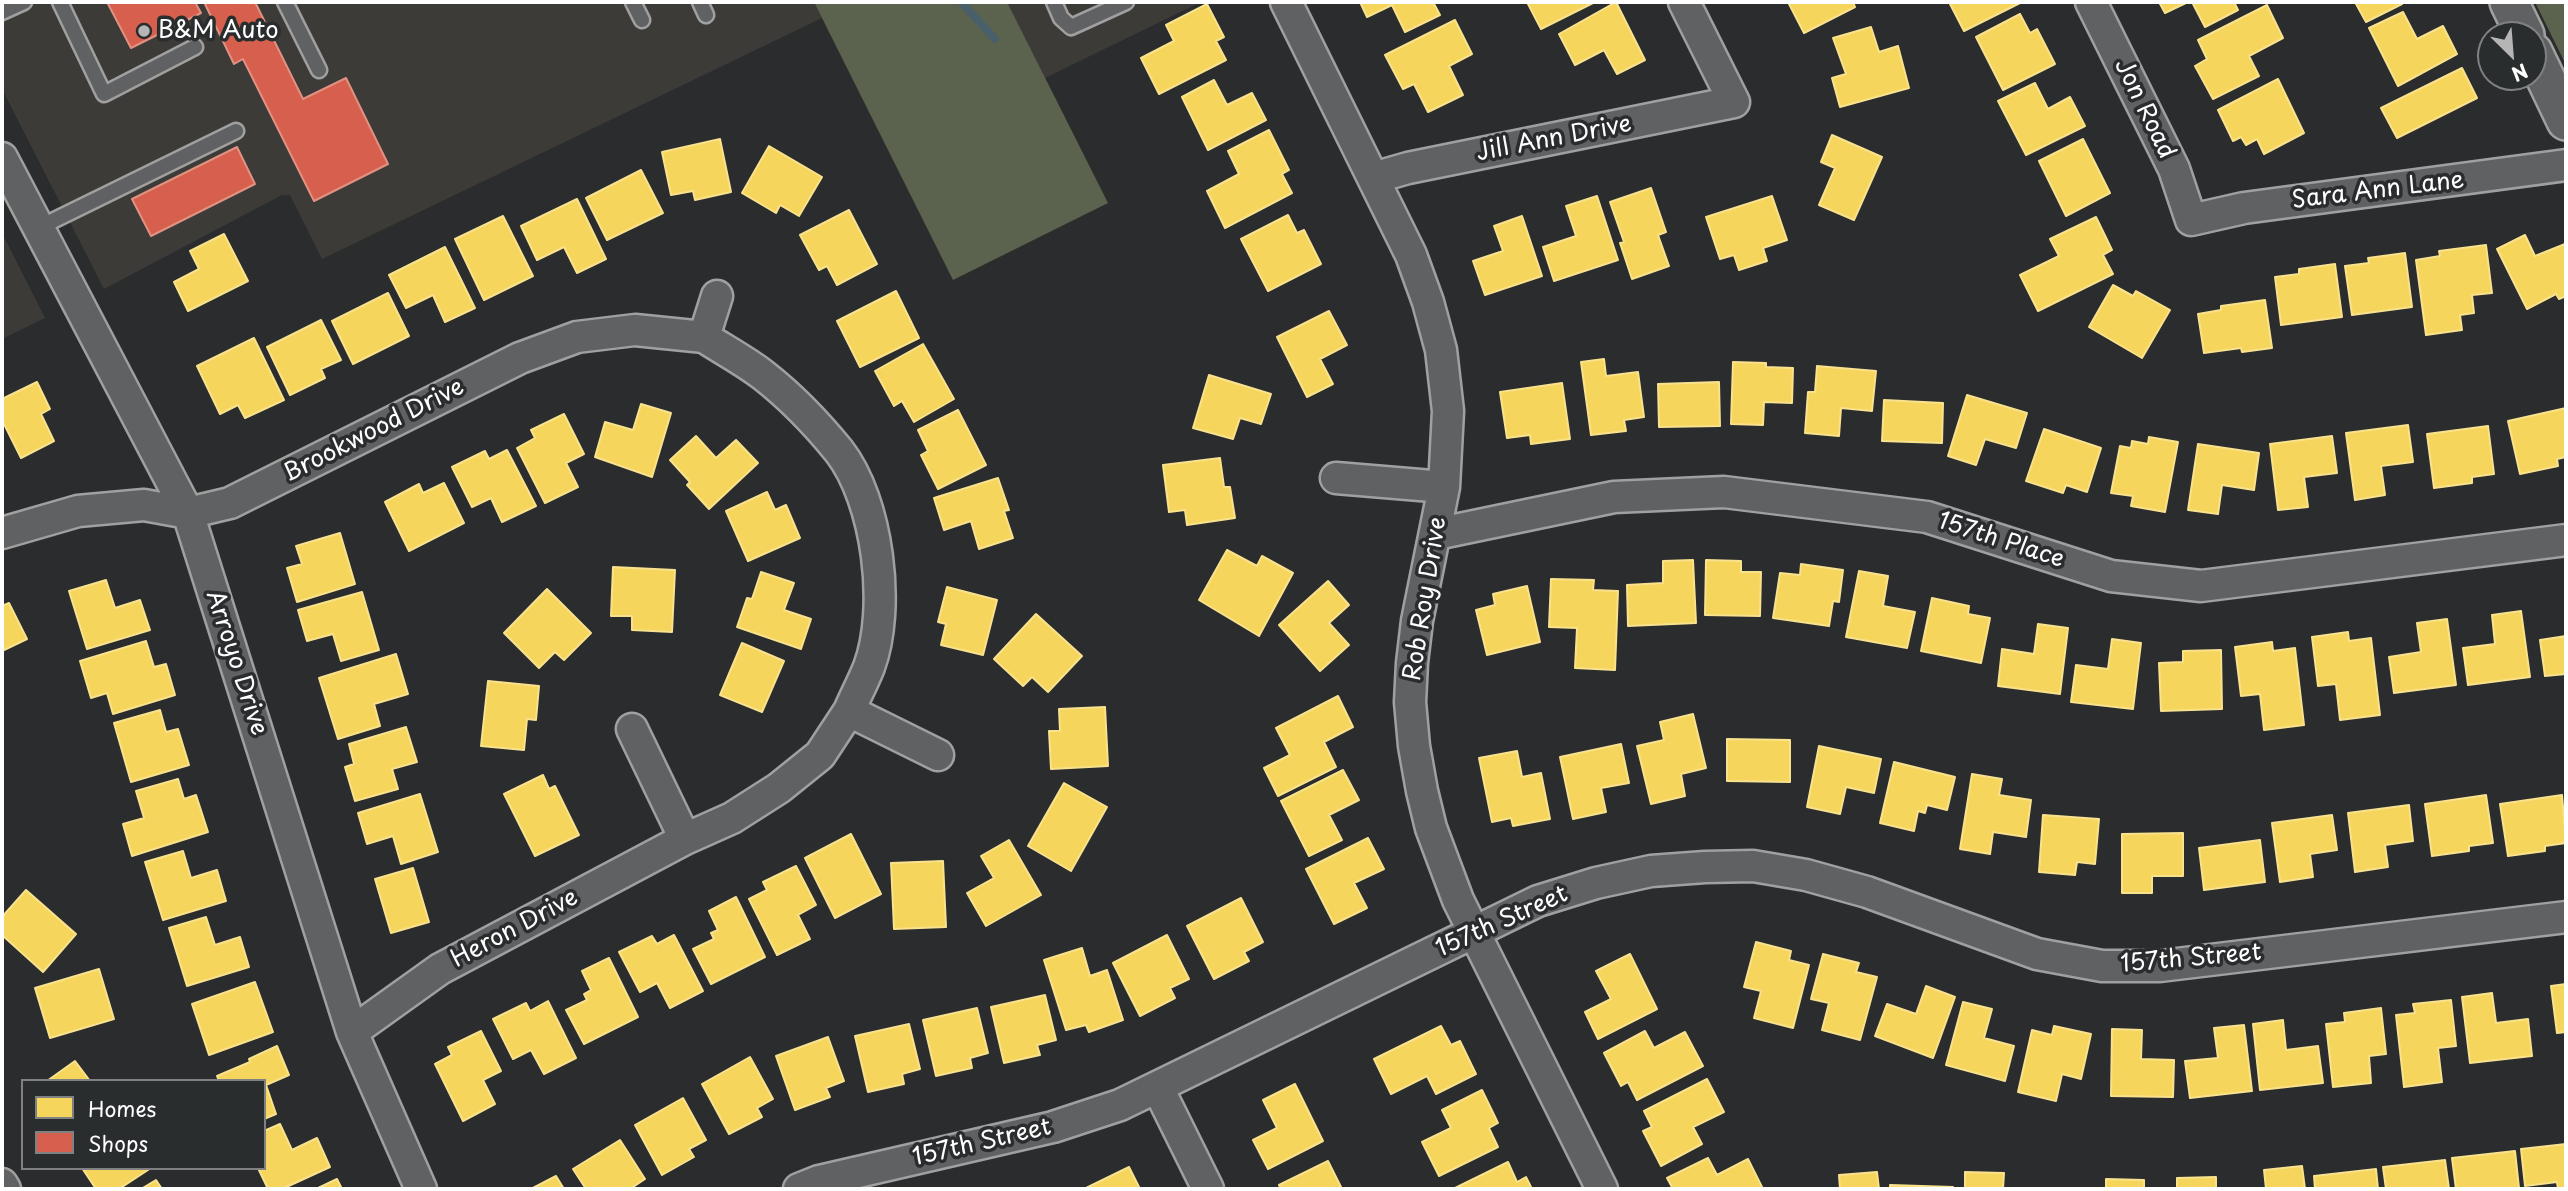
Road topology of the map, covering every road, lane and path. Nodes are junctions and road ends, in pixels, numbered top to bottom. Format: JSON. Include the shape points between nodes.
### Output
{"nodes":[{"id":1,"x":24,"y":2,"type":"edge"},
{"id":2,"x":60,"y":2,"type":"edge"},
{"id":3,"x":285,"y":2,"type":"edge"},
{"id":4,"x":633,"y":2,"type":"edge"},
{"id":5,"x":1054,"y":2,"type":"edge"},
{"id":6,"x":1126,"y":2,"type":"edge"},
{"id":7,"x":1286,"y":2,"type":"edge"},
{"id":8,"x":1684,"y":2,"type":"edge"},
{"id":9,"x":2091,"y":2,"type":"edge"},
{"id":10,"x":2509,"y":2,"type":"edge"},
{"id":11,"x":2,"y":12,"type":"edge"},
{"id":12,"x":642,"y":20,"type":"dead end"},
{"id":13,"x":2518,"y":21,"type":"edge"},
{"id":14,"x":195,"y":47,"type":"dead end"},
{"id":15,"x":318,"y":69,"type":"dead end"},
{"id":16,"x":2547,"y":81,"type":"edge"},
{"id":17,"x":2566,"y":121,"type":"edge"},
{"id":18,"x":236,"y":131,"type":"dead end"},
{"id":19,"x":2,"y":158,"type":"edge"},
{"id":20,"x":2566,"y":165,"type":"edge"},
{"id":21,"x":1373,"y":178,"type":"junction"},
{"id":22,"x":2190,"y":220,"type":"joint"},
{"id":23,"x":38,"y":228,"type":"junction"},
{"id":24,"x":717,"y":296,"type":"dead end"},
{"id":25,"x":704,"y":337,"type":"junction"},
{"id":26,"x":1336,"y":478,"type":"dead end"},
{"id":27,"x":1444,"y":487,"type":"junction"},
{"id":28,"x":188,"y":513,"type":"junction"},
{"id":29,"x":2,"y":533,"type":"edge"},
{"id":30,"x":1436,"y":534,"type":"junction"},
{"id":31,"x":2566,"y":540,"type":"edge"},
{"id":32,"x":849,"y":711,"type":"junction"},
{"id":33,"x":632,"y":729,"type":"dead end"},
{"id":34,"x":938,"y":755,"type":"dead end"},
{"id":35,"x":685,"y":839,"type":"junction"},
{"id":36,"x":2566,"y":917,"type":"edge"},
{"id":37,"x":1474,"y":932,"type":"junction"},
{"id":38,"x":352,"y":1032,"type":"junction"},
{"id":39,"x":1158,"y":1088,"type":"junction"},
{"id":40,"x":2,"y":1184,"type":"edge"},
{"id":41,"x":813,"y":1186,"type":"edge"},
{"id":42,"x":5,"y":1189,"type":"edge"},
{"id":43,"x":421,"y":1189,"type":"edge"},
{"id":44,"x":1208,"y":1189,"type":"edge"},
{"id":45,"x":1602,"y":1189,"type":"edge"}],
"edges":[{"from":1,"to":11,"type":"lane"},
{"from":2,"to":14,"type":"lane","via":[[104,94]]},
{"from":3,"to":15,"type":"lane"},
{"from":4,"to":12,"type":"lane"},
{"from":5,"to":6,"type":"lane","via":[[1071,27]]},
{"from":7,"to":21,"type":"street","name":"Rob Roy Drive"},
{"from":8,"to":21,"type":"street","name":"Jill Ann Drive","via":[[1734,102]]},
{"from":9,"to":22,"type":"street","name":"Jon Road","via":[[2174,169]]},
{"from":10,"to":13,"type":"street"},
{"from":16,"to":17,"type":"street"},
{"from":18,"to":23,"type":"lane"},
{"from":19,"to":23,"type":"street","name":"Arroyo Drive"},
{"from":20,"to":22,"type":"street","name":"Sara Ann Lane","via":[[2244,208]]},
{"from":21,"to":27,"type":"street","name":"Rob Roy Drive","via":[[1411,255],[1441,350],[1448,411]]},
{"from":23,"to":28,"type":"street","name":"Arroyo Drive"},
{"from":24,"to":25,"type":"street"},
{"from":25,"to":28,"type":"street","name":"Brookwood Drive","via":[[635,330],[577,338],[520,358],[230,503]]},
{"from":25,"to":32,"type":"street","name":"Heron Drive","via":[[763,375],[809,418],[840,453],[867,511],[879,577],[878,624],[870,666]]},
{"from":26,"to":27,"type":"street"},
{"from":27,"to":30,"type":"street","name":"Rob Roy Drive"},
{"from":28,"to":29,"type":"street","name":"Brookwood Drive","via":[[144,505],[78,511]]},
{"from":28,"to":38,"type":"street","name":"Arroyo Drive"},
{"from":30,"to":31,"type":"street","name":"157th Place","via":[[1614,497],[1724,492],[1927,517],[2111,576],[2201,586]]},
{"from":30,"to":37,"type":"street","name":"Rob Roy Drive","via":[[1412,663],[1414,746],[1432,828]]},
{"from":32,"to":34,"type":"street"},
{"from":32,"to":35,"type":"street","name":"Heron Drive","via":[[820,755],[779,788],[732,818]]},
{"from":33,"to":35,"type":"street"},
{"from":35,"to":38,"type":"street","name":"Heron Drive","via":[[440,969]]},
{"from":36,"to":37,"type":"street","name":"157th Street","via":[[2160,966],[2102,966],[2037,954],[1806,875],[1741,866],[1651,871],[1596,883],[1538,901]]},
{"from":37,"to":39,"type":"street","name":"157th Street"},
{"from":37,"to":45,"type":"street","name":"Rob Roy Drive"},
{"from":38,"to":43,"type":"street","name":"Arroyo Drive"},
{"from":39,"to":41,"type":"street","name":"157th Street","via":[[1053,1127]]},
{"from":39,"to":44,"type":"street"},
{"from":40,"to":42,"type":"street"}]}
